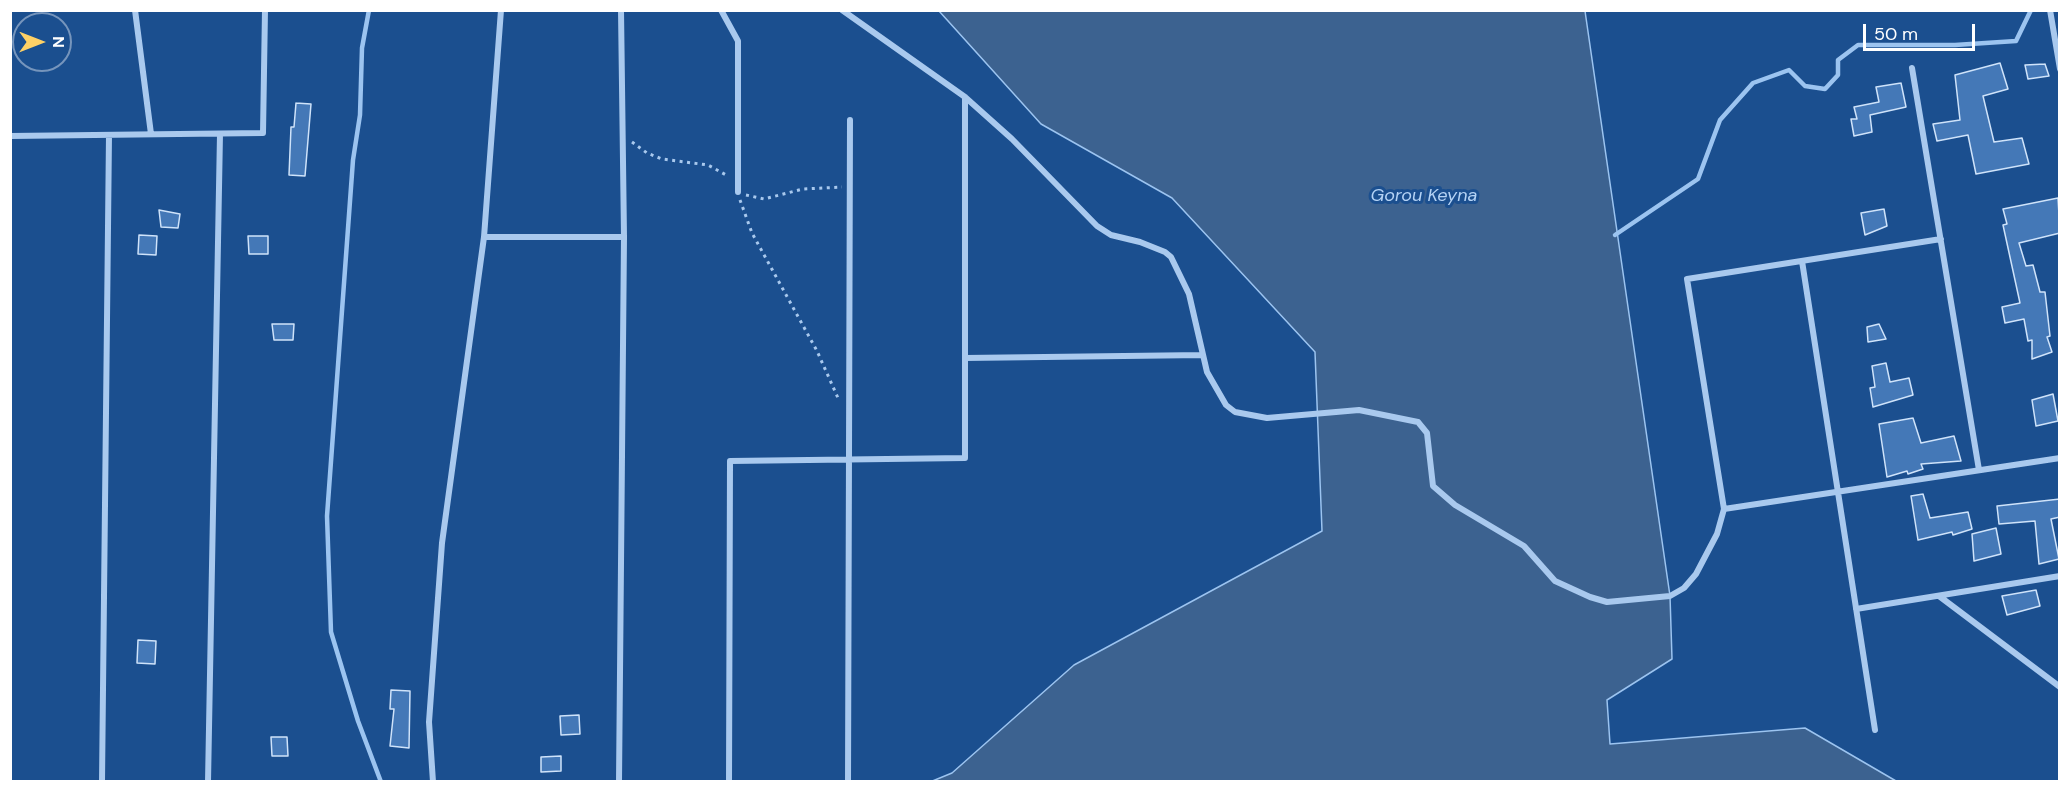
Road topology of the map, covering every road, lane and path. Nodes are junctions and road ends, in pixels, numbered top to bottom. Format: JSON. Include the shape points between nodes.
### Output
{"nodes":[{"id":1,"x":135,"y":10,"type":"edge"},
{"id":2,"x":265,"y":10,"type":"edge"},
{"id":3,"x":501,"y":10,"type":"edge"},
{"id":4,"x":621,"y":10,"type":"edge"},
{"id":5,"x":721,"y":10,"type":"edge"},
{"id":6,"x":842,"y":10,"type":"edge"},
{"id":7,"x":2050,"y":10,"type":"edge"},
{"id":8,"x":2060,"y":18,"type":"edge"},
{"id":9,"x":2051,"y":19,"type":"junction"},
{"id":10,"x":1912,"y":68,"type":"dead end"},
{"id":11,"x":2060,"y":69,"type":"edge"},
{"id":12,"x":964,"y":97,"type":"junction"},
{"id":13,"x":850,"y":120,"type":"dead end"},
{"id":14,"x":151,"y":134,"type":"junction"},
{"id":15,"x":220,"y":134,"type":"junction"},
{"id":16,"x":109,"y":135,"type":"junction"},
{"id":17,"x":10,"y":136,"type":"edge"},
{"id":18,"x":738,"y":192,"type":"joint"},
{"id":19,"x":484,"y":237,"type":"junction"},
{"id":20,"x":624,"y":237,"type":"junction"},
{"id":21,"x":1941,"y":239,"type":"junction"},
{"id":22,"x":1802,"y":261,"type":"junction"},
{"id":23,"x":1203,"y":355,"type":"junction"},
{"id":24,"x":965,"y":358,"type":"junction"},
{"id":25,"x":840,"y":402,"type":"dead end"},
{"id":26,"x":2060,"y":458,"type":"edge"},
{"id":27,"x":848,"y":460,"type":"junction"},
{"id":28,"x":1979,"y":470,"type":"junction"},
{"id":29,"x":1838,"y":492,"type":"junction"},
{"id":30,"x":1724,"y":509,"type":"junction"},
{"id":31,"x":2060,"y":576,"type":"edge"},
{"id":32,"x":1939,"y":596,"type":"junction"},
{"id":33,"x":1856,"y":609,"type":"junction"},
{"id":34,"x":2060,"y":687,"type":"edge"},
{"id":35,"x":1875,"y":730,"type":"dead end"},
{"id":36,"x":102,"y":782,"type":"edge"},
{"id":37,"x":208,"y":782,"type":"edge"},
{"id":38,"x":433,"y":782,"type":"edge"},
{"id":39,"x":619,"y":782,"type":"edge"},
{"id":40,"x":729,"y":782,"type":"edge"},
{"id":41,"x":848,"y":782,"type":"edge"}],
"edges":[{"from":1,"to":14,"type":"street"},
{"from":2,"to":15,"type":"street","via":[[263,133]]},
{"from":3,"to":19,"type":"street"},
{"from":4,"to":20,"type":"street"},
{"from":5,"to":18,"type":"street","via":[[738,41]]},
{"from":6,"to":12,"type":"street"},
{"from":7,"to":9,"type":"street"},
{"from":8,"to":9,"type":"street"},
{"from":9,"to":11,"type":"street"},
{"from":10,"to":21,"type":"street"},
{"from":12,"to":23,"type":"street","via":[[1012,139],[1097,226],[1171,257],[1189,294]]},
{"from":12,"to":24,"type":"street"},
{"from":13,"to":27,"type":"street"},
{"from":14,"to":15,"type":"street"},
{"from":14,"to":16,"type":"street"},
{"from":15,"to":37,"type":"street"},
{"from":16,"to":17,"type":"street"},
{"from":16,"to":36,"type":"street"},
{"from":18,"to":25,"type":"path","via":[[752,233],[817,351]]},
{"from":19,"to":20,"type":"street"},
{"from":19,"to":38,"type":"street","via":[[442,543],[429,722]]},
{"from":20,"to":39,"type":"street"},
{"from":21,"to":22,"type":"street"},
{"from":21,"to":28,"type":"street"},
{"from":22,"to":29,"type":"street"},
{"from":22,"to":30,"type":"street","via":[[1687,279]]},
{"from":23,"to":24,"type":"street"},
{"from":23,"to":30,"type":"street","via":[[1215,390],[1235,412],[1267,418],[1359,410],[1418,422],[1427,433],[1433,486],[1455,505],[1524,546],[1555,581],[1590,597],[1607,602],[1670,596],[1684,588],[1717,534]]},
{"from":24,"to":27,"type":"street","via":[[965,458]]},
{"from":26,"to":28,"type":"street"},
{"from":27,"to":40,"type":"street","via":[[730,460]]},
{"from":27,"to":41,"type":"street"},
{"from":28,"to":29,"type":"street"},
{"from":29,"to":30,"type":"street"},
{"from":29,"to":33,"type":"street"},
{"from":31,"to":32,"type":"street"},
{"from":32,"to":33,"type":"street"},
{"from":32,"to":34,"type":"street"},
{"from":33,"to":35,"type":"street"}]}
